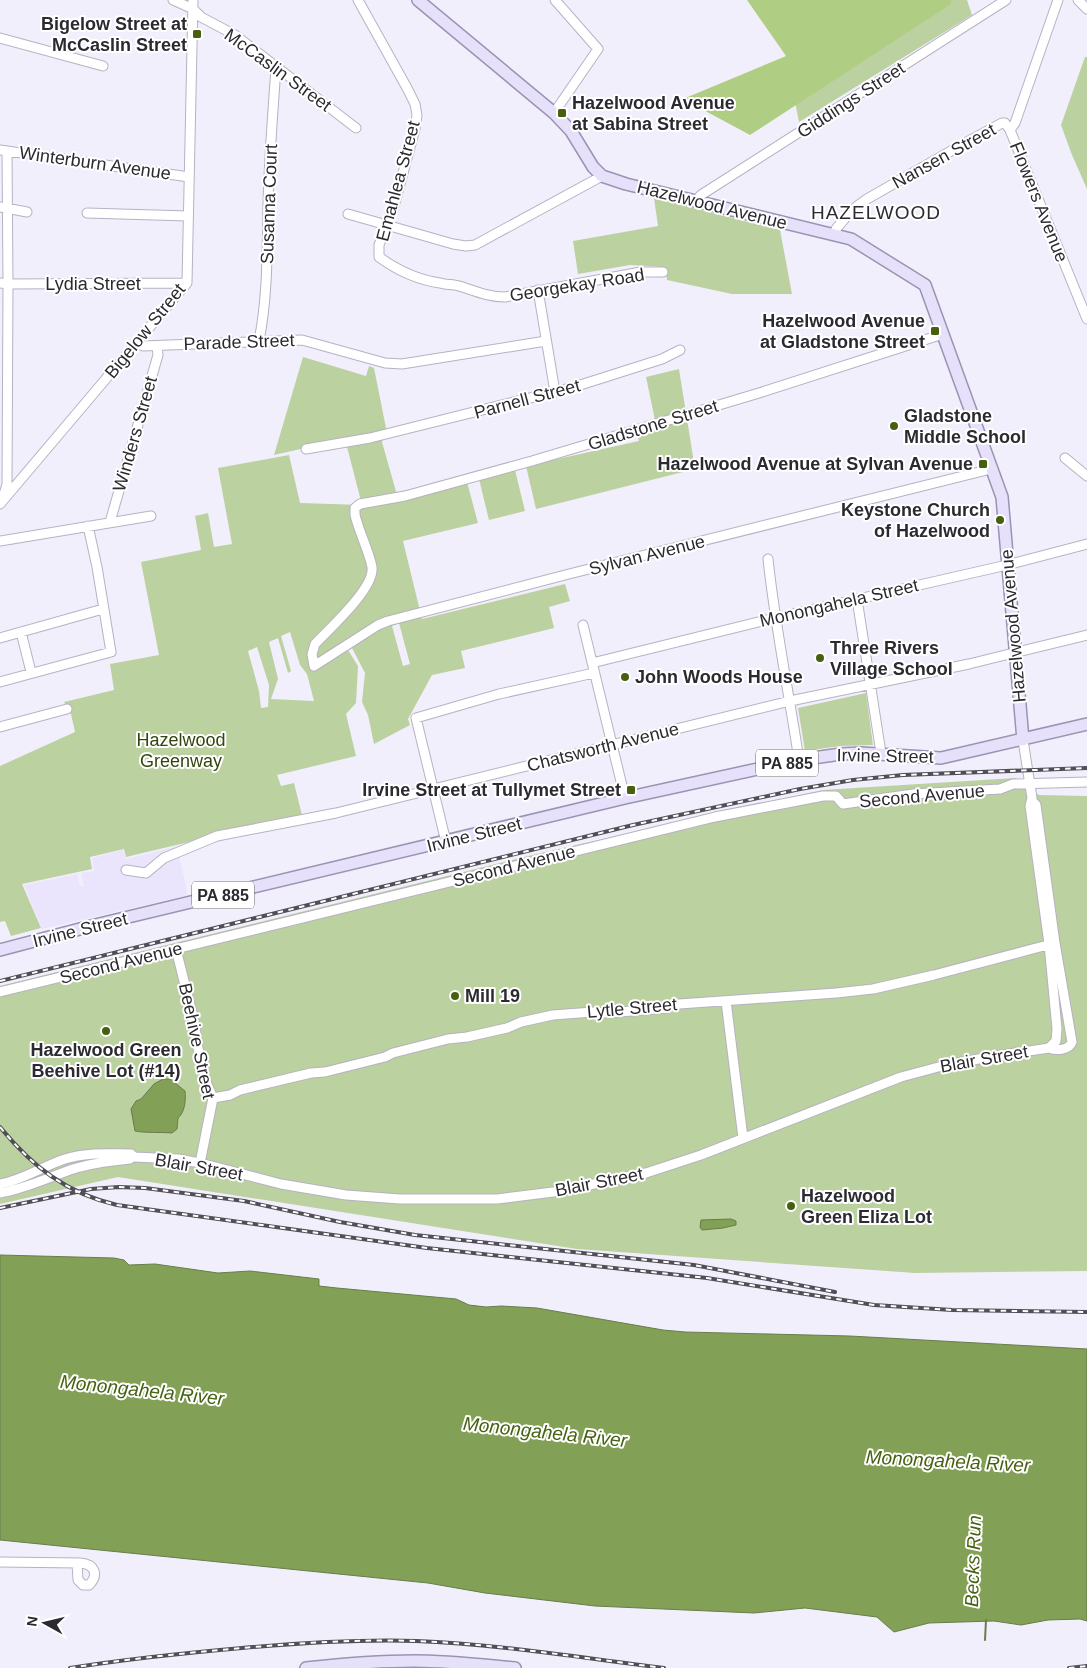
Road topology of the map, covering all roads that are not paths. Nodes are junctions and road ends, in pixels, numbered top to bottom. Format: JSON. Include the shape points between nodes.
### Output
{"nodes":[{"id":1,"x":173,"y":0,"type":"edge"},
{"id":2,"x":358,"y":0,"type":"edge"},
{"id":3,"x":418,"y":0,"type":"edge"},
{"id":4,"x":555,"y":0,"type":"edge"},
{"id":5,"x":1006,"y":0,"type":"edge"},
{"id":6,"x":1058,"y":0,"type":"edge"},
{"id":7,"x":1078,"y":0,"type":"edge"},
{"id":8,"x":193,"y":5,"type":"edge"},
{"id":9,"x":1087,"y":10,"type":"edge"},
{"id":10,"x":0,"y":38,"type":"edge"},
{"id":11,"x":103,"y":66,"type":"dead end"},
{"id":12,"x":276,"y":67,"type":"junction"},
{"id":13,"x":554,"y":114,"type":"junction"},
{"id":14,"x":356,"y":128,"type":"dead end"},
{"id":15,"x":1010,"y":130,"type":"junction"},
{"id":16,"x":3,"y":150,"type":"edge"},
{"id":17,"x":602,"y":176,"type":"junction"},
{"id":18,"x":189,"y":177,"type":"junction"},
{"id":19,"x":696,"y":201,"type":"junction"},
{"id":20,"x":4,"y":207,"type":"edge"},
{"id":21,"x":27,"y":212,"type":"dead end"},
{"id":22,"x":87,"y":213,"type":"dead end"},
{"id":23,"x":348,"y":214,"type":"dead end"},
{"id":24,"x":188,"y":216,"type":"junction"},
{"id":25,"x":386,"y":225,"type":"junction"},
{"id":26,"x":835,"y":234,"type":"junction"},
{"id":27,"x":379,"y":258,"type":"joint"},
{"id":28,"x":663,"y":272,"type":"dead end"},
{"id":29,"x":4,"y":284,"type":"edge"},
{"id":30,"x":186,"y":284,"type":"junction"},
{"id":31,"x":538,"y":290,"type":"junction"},
{"id":32,"x":1087,"y":320,"type":"edge"},
{"id":33,"x":943,"y":334,"type":"junction"},
{"id":34,"x":258,"y":340,"type":"junction"},
{"id":35,"x":546,"y":341,"type":"junction"},
{"id":36,"x":138,"y":343,"type":"junction"},
{"id":37,"x":157,"y":346,"type":"junction"},
{"id":38,"x":680,"y":350,"type":"dead end"},
{"id":39,"x":4,"y":370,"type":"edge"},
{"id":40,"x":556,"y":392,"type":"junction"},
{"id":41,"x":306,"y":449,"type":"dead end"},
{"id":42,"x":3,"y":458,"type":"edge"},
{"id":43,"x":1065,"y":458,"type":"dead end"},
{"id":44,"x":991,"y":469,"type":"junction"},
{"id":45,"x":1087,"y":476,"type":"edge"},
{"id":46,"x":1,"y":502,"type":"edge"},
{"id":47,"x":151,"y":516,"type":"dead end"},
{"id":48,"x":110,"y":522,"type":"junction"},
{"id":49,"x":88,"y":526,"type":"junction"},
{"id":50,"x":0,"y":541,"type":"edge"},
{"id":51,"x":1087,"y":544,"type":"edge"},
{"id":52,"x":768,"y":559,"type":"dead end"},
{"id":53,"x":1007,"y":565,"type":"junction"},
{"id":54,"x":857,"y":599,"type":"junction"},
{"id":55,"x":104,"y":609,"type":"junction"},
{"id":56,"x":775,"y":618,"type":"junction"},
{"id":57,"x":583,"y":625,"type":"dead end"},
{"id":58,"x":21,"y":632,"type":"junction"},
{"id":59,"x":1087,"y":635,"type":"edge"},
{"id":60,"x":0,"y":638,"type":"edge"},
{"id":61,"x":1014,"y":652,"type":"junction"},
{"id":62,"x":592,"y":663,"type":"junction"},
{"id":63,"x":314,"y":666,"type":"joint"},
{"id":64,"x":31,"y":672,"type":"junction"},
{"id":65,"x":594,"y":673,"type":"junction"},
{"id":66,"x":0,"y":682,"type":"edge"},
{"id":67,"x":871,"y":684,"type":"junction"},
{"id":68,"x":790,"y":701,"type":"junction"},
{"id":69,"x":67,"y":709,"type":"dead end"},
{"id":70,"x":1087,"y":724,"type":"edge"},
{"id":71,"x":0,"y":727,"type":"edge"},
{"id":72,"x":1023,"y":740,"type":"junction"},
{"id":73,"x":612,"y":744,"type":"junction"},
{"id":74,"x":881,"y":753,"type":"junction"},
{"id":75,"x":799,"y":760,"type":"junction"},
{"id":76,"x":1087,"y":782,"type":"edge"},
{"id":77,"x":1030,"y":784,"type":"junction"},
{"id":78,"x":432,"y":789,"type":"junction"},
{"id":79,"x":624,"y":798,"type":"junction"},
{"id":80,"x":446,"y":842,"type":"junction"},
{"id":81,"x":126,"y":870,"type":"dead end"},
{"id":82,"x":1052,"y":944,"type":"junction"},
{"id":83,"x":176,"y":949,"type":"junction"},
{"id":84,"x":0,"y":950,"type":"edge"},
{"id":85,"x":0,"y":992,"type":"edge"},
{"id":86,"x":726,"y":1001,"type":"junction"},
{"id":87,"x":1071,"y":1039,"type":"joint"},
{"id":88,"x":1052,"y":1045,"type":"junction"},
{"id":89,"x":213,"y":1098,"type":"junction"},
{"id":90,"x":743,"y":1138,"type":"junction"},
{"id":91,"x":134,"y":1157,"type":"junction"},
{"id":92,"x":200,"y":1163,"type":"junction"},
{"id":93,"x":0,"y":1184,"type":"edge"},
{"id":94,"x":0,"y":1193,"type":"edge"},
{"id":95,"x":0,"y":1562,"type":"edge"},
{"id":96,"x":77,"y":1563,"type":"dead end"},
{"id":97,"x":306,"y":1668,"type":"edge"},
{"id":98,"x":515,"y":1668,"type":"edge"}],
"edges":[{"from":1,"to":8,"type":"street","name":"McCaslin Street"},
{"from":2,"to":25,"type":"street","name":"Emahlea Street","via":[[407,88],[417,115],[416,129]]},
{"from":3,"to":13,"type":"main road"},
{"from":4,"to":13,"type":"street","via":[[598,49]]},
{"from":5,"to":19,"type":"street","name":"Giddings Street"},
{"from":6,"to":15,"type":"street","name":"Flowers Avenue"},
{"from":7,"to":9,"type":"street"},
{"from":8,"to":12,"type":"street","name":"McCaslin Street","via":[[201,18],[235,35]]},
{"from":8,"to":18,"type":"street","name":"Bigelow Street"},
{"from":10,"to":11,"type":"street"},
{"from":12,"to":14,"type":"street","name":"McCaslin Street"},
{"from":12,"to":34,"type":"street","name":"Susanna Court","via":[[265,296]]},
{"from":13,"to":17,"type":"main road","via":[[571,131]]},
{"from":15,"to":26,"type":"street","name":"Nansen Street","via":[[1005,123],[1002,124],[867,199],[852,210]]},
{"from":15,"to":32,"type":"street","name":"Flowers Avenue"},
{"from":16,"to":18,"type":"street","name":"Winterburn Avenue"},
{"from":16,"to":20,"type":"street"},
{"from":17,"to":19,"type":"main road","name":"Hazelwood Avenue"},
{"from":17,"to":25,"type":"street","via":[[474,245],[453,244]]},
{"from":18,"to":24,"type":"street","name":"Bigelow Street"},
{"from":19,"to":26,"type":"main road","name":"Hazelwood Avenue"},
{"from":20,"to":21,"type":"street"},
{"from":20,"to":29,"type":"street"},
{"from":22,"to":24,"type":"street"},
{"from":23,"to":25,"type":"street"},
{"from":24,"to":30,"type":"street","name":"Bigelow Street"},
{"from":25,"to":27,"type":"street","name":"Emahlea Street"},
{"from":26,"to":33,"type":"main road","name":"Hazelwood Avenue","via":[[851,239],[925,285]]},
{"from":27,"to":31,"type":"street","name":"Georgekay Road","via":[[424,279],[457,285],[493,297]]},
{"from":28,"to":31,"type":"street","name":"Georgekay Road","via":[[641,272]]},
{"from":29,"to":30,"type":"street","name":"Lydia Street"},
{"from":29,"to":39,"type":"street"},
{"from":30,"to":36,"type":"street","name":"Bigelow Street"},
{"from":31,"to":35,"type":"street"},
{"from":33,"to":44,"type":"main road","name":"Hazelwood Avenue"},
{"from":33,"to":63,"type":"street","name":"Gladstone Street","via":[[532,461],[405,496],[360,504],[355,508],[355,515],[372,568],[370,578],[361,594],[315,644],[312,654]]},
{"from":34,"to":35,"type":"street","name":"Parade Street","via":[[302,340],[385,363],[402,364]]},
{"from":34,"to":37,"type":"street","name":"Parade Street"},
{"from":35,"to":40,"type":"street"},
{"from":36,"to":37,"type":"street","name":"Parade Street"},
{"from":36,"to":46,"type":"street","name":"Bigelow Street"},
{"from":37,"to":48,"type":"street","name":"Winders Street","via":[[158,355]]},
{"from":38,"to":40,"type":"street","name":"Parnell Street","via":[[662,359]]},
{"from":39,"to":42,"type":"street"},
{"from":40,"to":41,"type":"street","name":"Parnell Street","via":[[370,438]]},
{"from":42,"to":46,"type":"street","via":[[7,484]]},
{"from":43,"to":45,"type":"street"},
{"from":44,"to":53,"type":"main road","name":"Hazelwood Avenue","via":[[1002,497]]},
{"from":44,"to":63,"type":"street","name":"Sylvan Avenue","via":[[388,621]]},
{"from":47,"to":48,"type":"street"},
{"from":48,"to":49,"type":"street"},
{"from":49,"to":50,"type":"street"},
{"from":49,"to":55,"type":"street"},
{"from":51,"to":53,"type":"street","name":"Monongahela Street"},
{"from":52,"to":56,"type":"street"},
{"from":53,"to":54,"type":"street","name":"Monongahela Street"},
{"from":53,"to":61,"type":"main road","name":"Hazelwood Avenue"},
{"from":54,"to":56,"type":"street","name":"Monongahela Street"},
{"from":54,"to":67,"type":"street"},
{"from":55,"to":58,"type":"street"},
{"from":55,"to":64,"type":"street","via":[[111,652]]},
{"from":56,"to":62,"type":"street","name":"Monongahela Street"},
{"from":56,"to":68,"type":"street"},
{"from":57,"to":62,"type":"street"},
{"from":58,"to":60,"type":"street"},
{"from":58,"to":64,"type":"street"},
{"from":59,"to":61,"type":"street","name":"Chatsworth Avenue"},
{"from":61,"to":67,"type":"street","name":"Chatsworth Avenue"},
{"from":61,"to":72,"type":"main road","name":"Hazelwood Avenue"},
{"from":62,"to":65,"type":"street"},
{"from":64,"to":66,"type":"street"},
{"from":65,"to":73,"type":"street"},
{"from":65,"to":78,"type":"street","via":[[499,694],[416,718]]},
{"from":67,"to":68,"type":"street","name":"Chatsworth Avenue"},
{"from":67,"to":74,"type":"street"},
{"from":68,"to":73,"type":"street","name":"Chatsworth Avenue"},
{"from":68,"to":75,"type":"street"},
{"from":69,"to":71,"type":"street"},
{"from":70,"to":72,"type":"main road","number":"PA 885"},
{"from":72,"to":74,"type":"main road","name":"Irvine Street","number":"PA 885","via":[[952,756],[928,758]]},
{"from":72,"to":77,"type":"street","name":"Hazelwood Avenue"},
{"from":73,"to":78,"type":"street","name":"Chatsworth Avenue"},
{"from":73,"to":79,"type":"street"},
{"from":74,"to":75,"type":"main road","name":"Irvine Street","number":"PA 885"},
{"from":75,"to":79,"type":"main road","name":"Irvine Street","number":"PA 885"},
{"from":76,"to":77,"type":"street","name":"Second Avenue"},
{"from":77,"to":82,"type":"street","name":"Hazelwood Avenue","via":[[1036,805]]},
{"from":77,"to":83,"type":"street","name":"Second Avenue","via":[[843,804],[836,796],[830,795],[796,801],[715,817]]},
{"from":78,"to":80,"type":"street"},
{"from":78,"to":81,"type":"street","name":"Chatsworth Avenue","via":[[336,813],[217,836],[164,858],[146,873]]},
{"from":79,"to":80,"type":"main road","name":"Irvine Street","number":"PA 885"},
{"from":80,"to":84,"type":"main road","name":"Irvine Street","number":"PA 885"},
{"from":82,"to":86,"type":"street","name":"Lytle Street","via":[[873,989]]},
{"from":82,"to":87,"type":"street","name":"Hazelwood Avenue"},
{"from":82,"to":88,"type":"street","name":"Hazelwood Avenue","via":[[1057,1029]]},
{"from":83,"to":85,"type":"street","name":"Second Avenue"},
{"from":83,"to":89,"type":"street","name":"Beehive Street","via":[[206,1082]]},
{"from":86,"to":89,"type":"street","name":"Lytle Street","via":[[553,1015]]},
{"from":86,"to":90,"type":"street"},
{"from":87,"to":88,"type":"street","name":"Blair Street","via":[[1067,1048],[1054,1050]]},
{"from":88,"to":90,"type":"street","name":"Blair Street","via":[[901,1077]]},
{"from":89,"to":92,"type":"street","name":"Beehive Street"},
{"from":90,"to":92,"type":"street","name":"Blair Street","via":[[646,1173],[561,1191],[497,1200],[346,1195],[281,1184]]},
{"from":91,"to":92,"type":"street","name":"Blair Street"},
{"from":91,"to":93,"type":"street","name":"Blair Street","via":[[131,1154],[73,1156]]},
{"from":91,"to":94,"type":"street","name":"Blair Street","via":[[94,1163]]},
{"from":95,"to":96,"type":"street"},
{"from":97,"to":98,"type":"main road","via":[[414,1661]]}]}
